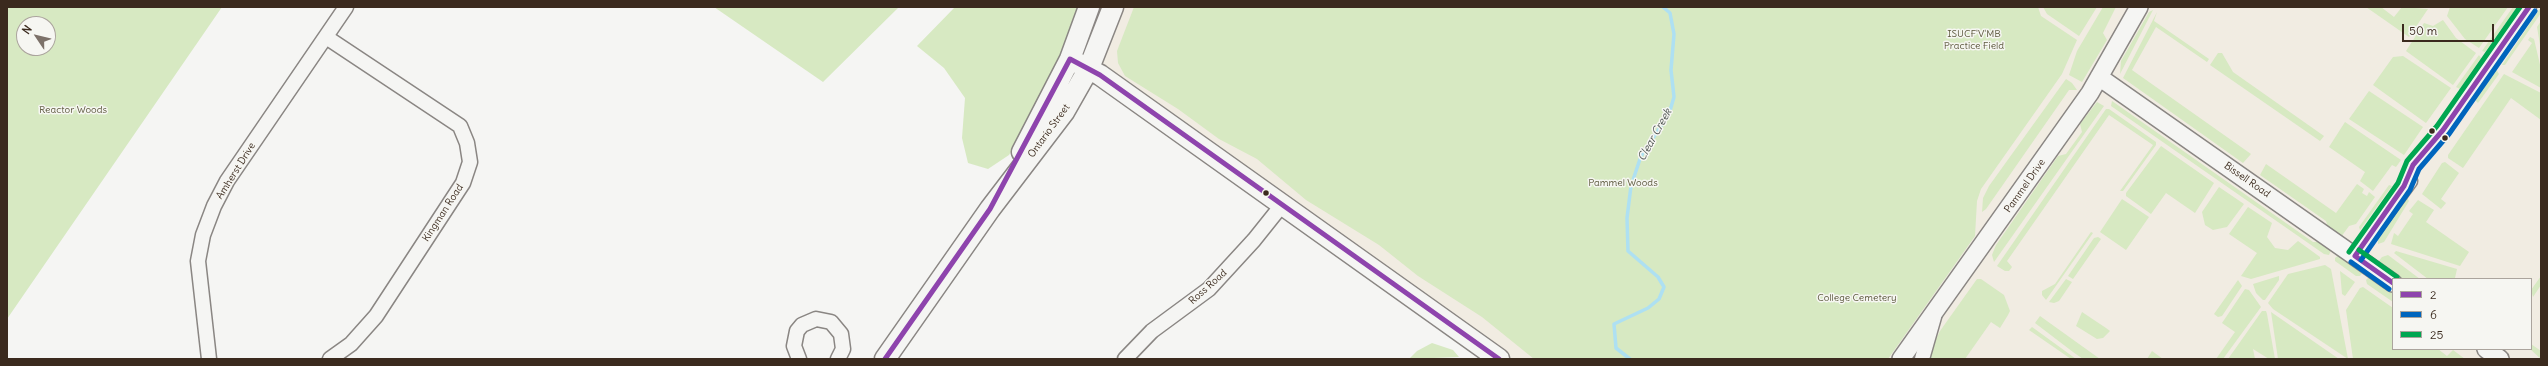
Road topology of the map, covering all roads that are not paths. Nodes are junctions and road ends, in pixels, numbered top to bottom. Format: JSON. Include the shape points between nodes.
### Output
{"nodes":[{"id":1,"x":346,"y":7,"type":"edge"},
{"id":2,"x":1089,"y":7,"type":"edge"},
{"id":3,"x":1113,"y":7,"type":"edge"},
{"id":4,"x":2139,"y":7,"type":"edge"},
{"id":5,"x":2529,"y":7,"type":"edge"},
{"id":6,"x":326,"y":37,"type":"junction"},
{"id":7,"x":1070,"y":59,"type":"junction"},
{"id":8,"x":1089,"y":68,"type":"junction"},
{"id":9,"x":2099,"y":77,"type":"junction"},
{"id":10,"x":1282,"y":205,"type":"junction"},
{"id":11,"x":990,"y":210,"type":"junction"},
{"id":12,"x":2355,"y":256,"type":"junction"},
{"id":13,"x":2392,"y":282,"type":"edge"},
{"id":14,"x":1937,"y":310,"type":"junction"},
{"id":15,"x":2487,"y":350,"type":"edge"},
{"id":16,"x":208,"y":359,"type":"edge"},
{"id":17,"x":330,"y":359,"type":"edge"},
{"id":18,"x":799,"y":359,"type":"edge"},
{"id":19,"x":839,"y":359,"type":"edge"},
{"id":20,"x":885,"y":359,"type":"edge"},
{"id":21,"x":1125,"y":359,"type":"edge"},
{"id":22,"x":1499,"y":359,"type":"edge"},
{"id":23,"x":1901,"y":359,"type":"edge"},
{"id":24,"x":1922,"y":359,"type":"edge"},
{"id":25,"x":2500,"y":359,"type":"edge"}],
"edges":[{"from":1,"to":6,"type":"street","name":"Amherst Drive"},
{"from":2,"to":7,"type":"main road","name":"Ontario Street"},
{"from":3,"to":8,"type":"main road","name":"Ontario Street"},
{"from":4,"to":9,"type":"street","name":"Pammel Drive"},
{"from":5,"to":12,"type":"street","via":[[2443,130],[2427,159],[2404,186]]},
{"from":6,"to":16,"type":"street","name":"Amherst Drive","via":[[227,182],[203,235],[198,261]]},
{"from":6,"to":17,"type":"street","name":"Kingman Road","via":[[460,126],[468,143],[470,162],[463,184],[376,316],[351,344]]},
{"from":7,"to":8,"type":"main road"},
{"from":7,"to":11,"type":"main road","name":"Ontario Street"},
{"from":8,"to":10,"type":"main road"},
{"from":8,"to":11,"type":"main road","name":"Ontario Street","via":[[1058,121]]},
{"from":9,"to":12,"type":"street","name":"Bissell Road"},
{"from":9,"to":14,"type":"street","name":"Pammel Drive"},
{"from":10,"to":21,"type":"street","name":"Ross Road","via":[[1209,289],[1152,331]]},
{"from":10,"to":22,"type":"main road"},
{"from":11,"to":20,"type":"main road","name":"Ontario Street"},
{"from":12,"to":13,"type":"street","name":"Bissell Road"},
{"from":14,"to":23,"type":"street","name":"Pammel Drive"},
{"from":14,"to":24,"type":"street"},
{"from":15,"to":25,"type":"street"},
{"from":18,"to":19,"type":"street","via":[[794,346],[797,331],[802,325],[816,319],[831,322],[842,334],[843,349]]}]}
